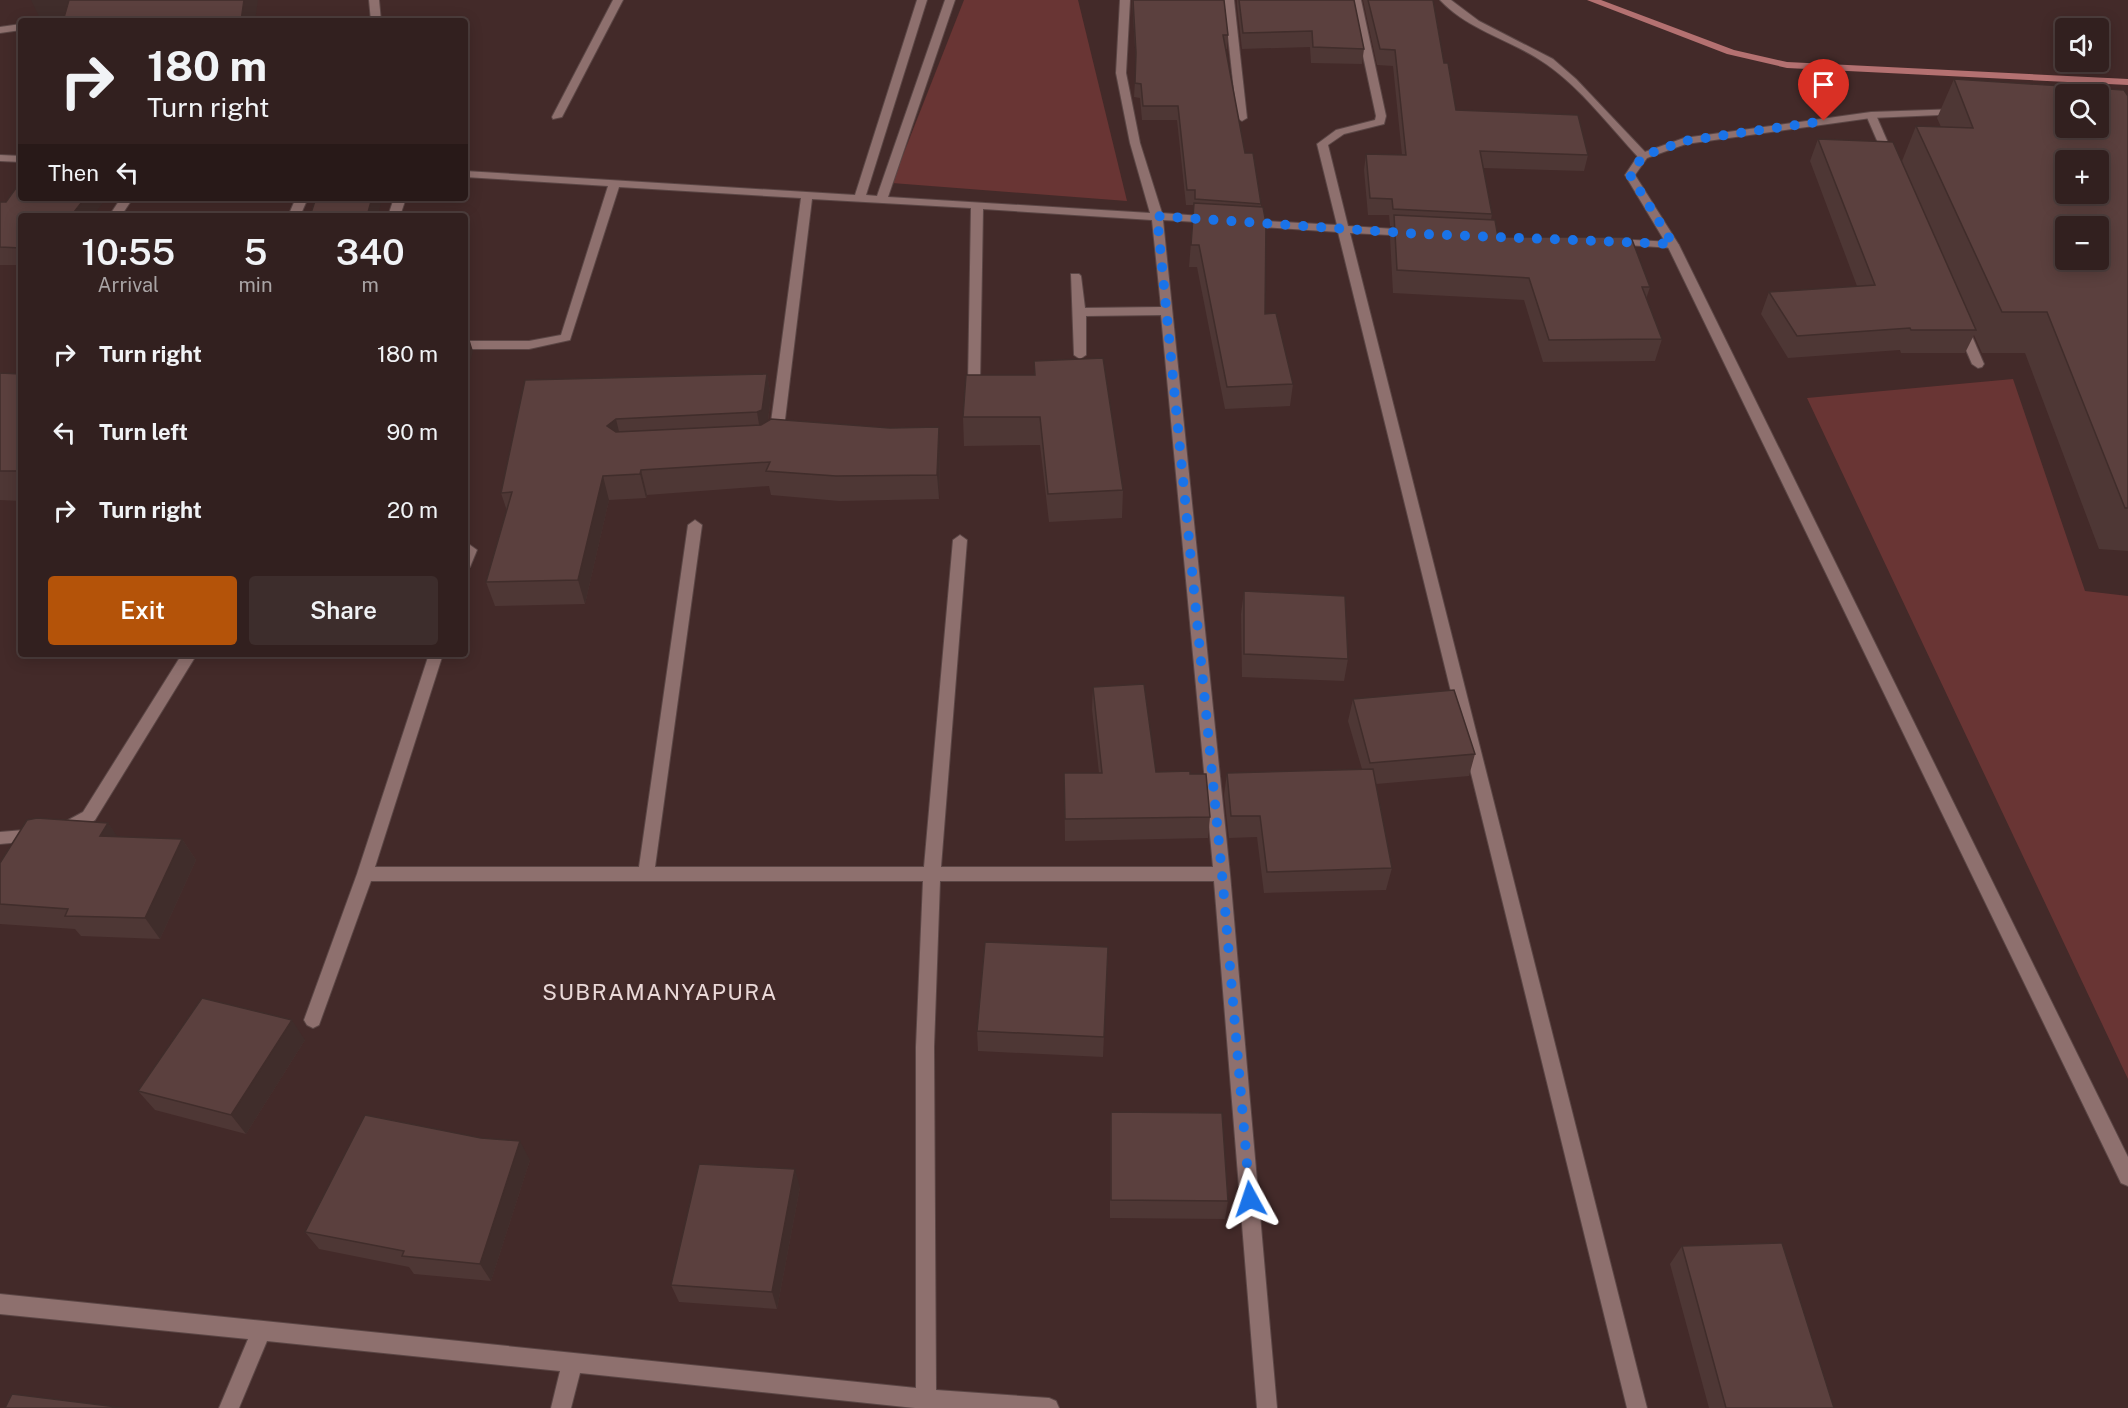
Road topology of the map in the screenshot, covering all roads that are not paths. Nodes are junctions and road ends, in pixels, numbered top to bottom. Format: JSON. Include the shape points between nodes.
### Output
{"nodes":[{"id":1,"x":374,"y":0,"type":"edge"},
{"id":2,"x":618,"y":0,"type":"edge"},
{"id":3,"x":922,"y":0,"type":"edge"},
{"id":4,"x":950,"y":0,"type":"edge"},
{"id":5,"x":1125,"y":0,"type":"edge"},
{"id":6,"x":1229,"y":0,"type":"edge"},
{"id":7,"x":1356,"y":0,"type":"edge"},
{"id":8,"x":1445,"y":0,"type":"edge"},
{"id":9,"x":376,"y":18,"type":"edge"},
{"id":10,"x":18,"y":27,"type":"edge"},
{"id":11,"x":0,"y":30,"type":"edge"},
{"id":12,"x":1975,"y":112,"type":"edge"},
{"id":13,"x":1871,"y":115,"type":"junction"},
{"id":14,"x":557,"y":117,"type":"dead end"},
{"id":15,"x":1242,"y":118,"type":"dead end"},
{"id":16,"x":1643,"y":156,"type":"junction"},
{"id":17,"x":0,"y":158,"type":"edge"},
{"id":18,"x":18,"y":159,"type":"edge"},
{"id":19,"x":1894,"y":169,"type":"edge"},
{"id":20,"x":468,"y":174,"type":"edge"},
{"id":21,"x":614,"y":183,"type":"junction"},
{"id":22,"x":807,"y":194,"type":"junction"},
{"id":23,"x":860,"y":197,"type":"junction"},
{"id":24,"x":882,"y":199,"type":"junction"},
{"id":25,"x":977,"y":204,"type":"junction"},
{"id":26,"x":1157,"y":216,"type":"junction"},
{"id":27,"x":1344,"y":229,"type":"junction"},
{"id":28,"x":1420,"y":234,"type":"edge"},
{"id":29,"x":1604,"y":242,"type":"edge"},
{"id":30,"x":1673,"y":244,"type":"junction"},
{"id":31,"x":1074,"y":276,"type":"dead end"},
{"id":32,"x":1167,"y":311,"type":"junction"},
{"id":33,"x":1955,"y":311,"type":"edge"},
{"id":34,"x":1080,"y":312,"type":"junction"},
{"id":35,"x":468,"y":345,"type":"edge"},
{"id":36,"x":1080,"y":355,"type":"dead end"},
{"id":37,"x":1978,"y":364,"type":"dead end"},
{"id":38,"x":974,"y":384,"type":"edge"},
{"id":39,"x":765,"y":443,"type":"edge"},
{"id":40,"x":695,"y":525,"type":"dead end"},
{"id":41,"x":960,"y":540,"type":"dead end"},
{"id":42,"x":470,"y":550,"type":"dead end"},
{"id":43,"x":468,"y":556,"type":"edge"},
{"id":44,"x":188,"y":657,"type":"edge"},
{"id":45,"x":435,"y":657,"type":"edge"},
{"id":46,"x":0,"y":838,"type":"edge"},
{"id":47,"x":932,"y":872,"type":"junction"},
{"id":48,"x":365,"y":874,"type":"junction"},
{"id":49,"x":646,"y":874,"type":"junction"},
{"id":50,"x":1222,"y":874,"type":"junction"},
{"id":51,"x":313,"y":1020,"type":"dead end"},
{"id":52,"x":2121,"y":1148,"type":"edge"},
{"id":53,"x":2128,"y":1178,"type":"edge"},
{"id":54,"x":0,"y":1304,"type":"edge"},
{"id":55,"x":261,"y":1330,"type":"junction"},
{"id":56,"x":572,"y":1363,"type":"junction"},
{"id":57,"x":926,"y":1404,"type":"edge"},
{"id":58,"x":229,"y":1408,"type":"edge"},
{"id":59,"x":561,"y":1408,"type":"edge"},
{"id":60,"x":1049,"y":1408,"type":"edge"},
{"id":61,"x":1267,"y":1408,"type":"edge"},
{"id":62,"x":1636,"y":1408,"type":"edge"}],
"edges":[{"from":1,"to":9,"type":"street"},
{"from":2,"to":14,"type":"street"},
{"from":3,"to":23,"type":"street"},
{"from":4,"to":24,"type":"street"},
{"from":5,"to":26,"type":"street","via":[[1121,73],[1135,143]]},
{"from":6,"to":15,"type":"street"},
{"from":7,"to":27,"type":"street","via":[[1382,116],[1374,126],[1340,132],[1322,144]]},
{"from":8,"to":16,"type":"street","via":[[1476,23],[1549,61]]},
{"from":10,"to":11,"type":"street"},
{"from":12,"to":13,"type":"street"},
{"from":13,"to":16,"type":"street","via":[[1684,141]]},
{"from":13,"to":19,"type":"street"},
{"from":16,"to":30,"type":"street","via":[[1630,175]]},
{"from":17,"to":18,"type":"street"},
{"from":20,"to":21,"type":"street"},
{"from":21,"to":22,"type":"street"},
{"from":21,"to":35,"type":"street","via":[[566,337],[532,345]]},
{"from":22,"to":23,"type":"street"},
{"from":22,"to":39,"type":"street","via":[[777,436]]},
{"from":23,"to":24,"type":"street"},
{"from":24,"to":25,"type":"street"},
{"from":25,"to":26,"type":"street"},
{"from":25,"to":38,"type":"street"},
{"from":26,"to":27,"type":"street"},
{"from":26,"to":32,"type":"street"},
{"from":27,"to":28,"type":"street"},
{"from":27,"to":62,"type":"street"},
{"from":29,"to":30,"type":"street"},
{"from":30,"to":52,"type":"street"},
{"from":31,"to":34,"type":"street"},
{"from":32,"to":34,"type":"street"},
{"from":32,"to":50,"type":"street"},
{"from":33,"to":37,"type":"street"},
{"from":34,"to":36,"type":"street"},
{"from":40,"to":49,"type":"street"},
{"from":41,"to":47,"type":"street"},
{"from":42,"to":43,"type":"street"},
{"from":44,"to":46,"type":"street","via":[[88,816],[71,829]]},
{"from":45,"to":48,"type":"street"},
{"from":47,"to":49,"type":"street"},
{"from":47,"to":50,"type":"street"},
{"from":47,"to":57,"type":"street","via":[[925,1047]]},
{"from":48,"to":49,"type":"street"},
{"from":48,"to":51,"type":"street"},
{"from":50,"to":61,"type":"street"},
{"from":52,"to":53,"type":"street"},
{"from":54,"to":55,"type":"street"},
{"from":55,"to":56,"type":"street"},
{"from":55,"to":58,"type":"street"},
{"from":56,"to":57,"type":"street"},
{"from":56,"to":59,"type":"street"},
{"from":57,"to":60,"type":"street"}]}
